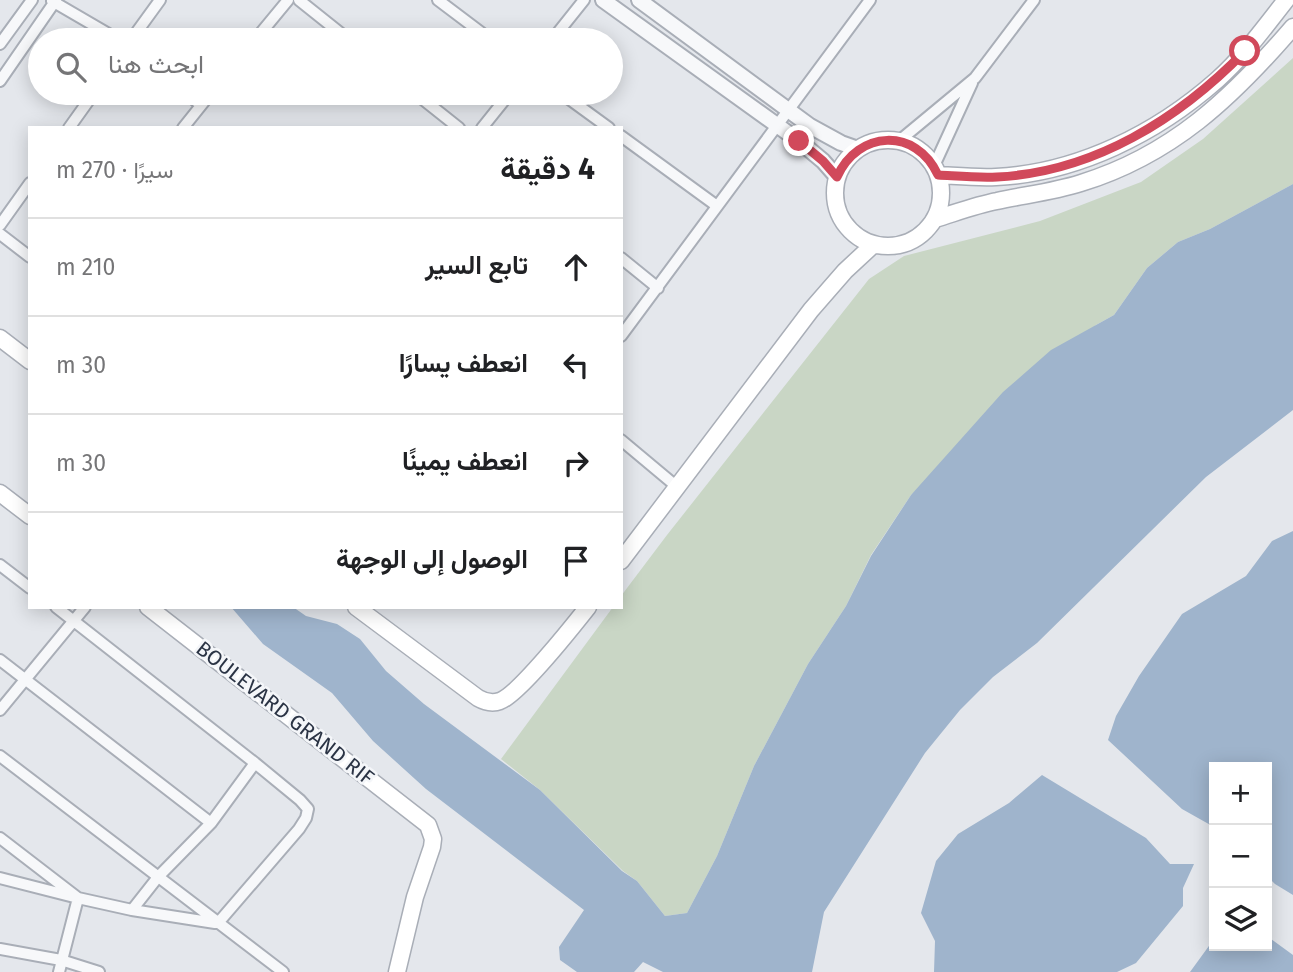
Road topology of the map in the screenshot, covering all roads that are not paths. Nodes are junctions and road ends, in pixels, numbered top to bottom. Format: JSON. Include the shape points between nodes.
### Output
{"nodes":[{"id":1,"x":32,"y":0,"type":"edge"},
{"id":2,"x":160,"y":0,"type":"edge"},
{"id":3,"x":288,"y":0,"type":"edge"},
{"id":4,"x":299,"y":0,"type":"edge"},
{"id":5,"x":438,"y":0,"type":"edge"},
{"id":6,"x":584,"y":0,"type":"edge"},
{"id":7,"x":603,"y":0,"type":"edge"},
{"id":8,"x":639,"y":0,"type":"edge"},
{"id":9,"x":870,"y":0,"type":"edge"},
{"id":10,"x":1286,"y":0,"type":"edge"},
{"id":11,"x":54,"y":1,"type":"edge"},
{"id":12,"x":1029,"y":2,"type":"edge"},
{"id":13,"x":1293,"y":27,"type":"edge"},
{"id":14,"x":36,"y":28,"type":"edge"},
{"id":15,"x":99,"y":28,"type":"edge"},
{"id":16,"x":140,"y":28,"type":"edge"},
{"id":17,"x":265,"y":28,"type":"edge"},
{"id":18,"x":334,"y":28,"type":"edge"},
{"id":19,"x":475,"y":28,"type":"edge"},
{"id":20,"x":562,"y":28,"type":"edge"},
{"id":21,"x":28,"y":40,"type":"edge"},
{"id":22,"x":0,"y":44,"type":"edge"},
{"id":23,"x":975,"y":78,"type":"junction"},
{"id":24,"x":0,"y":81,"type":"edge"},
{"id":25,"x":85,"y":105,"type":"edge"},
{"id":26,"x":201,"y":105,"type":"edge"},
{"id":27,"x":430,"y":105,"type":"edge"},
{"id":28,"x":500,"y":105,"type":"edge"},
{"id":29,"x":578,"y":105,"type":"edge"},
{"id":30,"x":789,"y":110,"type":"junction"},
{"id":31,"x":777,"y":125,"type":"junction"},
{"id":32,"x":70,"y":126,"type":"edge"},
{"id":33,"x":185,"y":126,"type":"edge"},
{"id":34,"x":457,"y":126,"type":"edge"},
{"id":35,"x":484,"y":126,"type":"edge"},
{"id":36,"x":607,"y":126,"type":"edge"},
{"id":37,"x":623,"y":137,"type":"edge"},
{"id":38,"x":899,"y":141,"type":"junction"},
{"id":39,"x":858,"y":149,"type":"junction"},
{"id":40,"x":936,"y":171,"type":"junction"},
{"id":41,"x":837,"y":177,"type":"junction"},
{"id":42,"x":28,"y":186,"type":"edge"},
{"id":43,"x":717,"y":206,"type":"junction"},
{"id":44,"x":935,"y":219,"type":"junction"},
{"id":45,"x":0,"y":225,"type":"edge"},
{"id":46,"x":0,"y":234,"type":"edge"},
{"id":47,"x":873,"y":244,"type":"junction"},
{"id":48,"x":28,"y":255,"type":"edge"},
{"id":49,"x":623,"y":260,"type":"edge"},
{"id":50,"x":657,"y":288,"type":"junction"},
{"id":51,"x":623,"y":333,"type":"edge"},
{"id":52,"x":0,"y":338,"type":"edge"},
{"id":53,"x":28,"y":359,"type":"edge"},
{"id":54,"x":623,"y":442,"type":"edge"},
{"id":55,"x":676,"y":486,"type":"junction"},
{"id":56,"x":0,"y":493,"type":"edge"},
{"id":57,"x":28,"y":514,"type":"edge"},
{"id":58,"x":623,"y":558,"type":"edge"},
{"id":59,"x":0,"y":565,"type":"edge"},
{"id":60,"x":28,"y":586,"type":"edge"},
{"id":61,"x":59,"y":609,"type":"edge"},
{"id":62,"x":83,"y":609,"type":"edge"},
{"id":63,"x":151,"y":609,"type":"edge"},
{"id":64,"x":359,"y":609,"type":"edge"},
{"id":65,"x":586,"y":609,"type":"edge"},
{"id":66,"x":74,"y":621,"type":"junction"},
{"id":67,"x":0,"y":660,"type":"edge"},
{"id":68,"x":25,"y":679,"type":"junction"},
{"id":69,"x":0,"y":709,"type":"edge"},
{"id":70,"x":0,"y":756,"type":"edge"},
{"id":71,"x":255,"y":763,"type":"junction"},
{"id":72,"x":211,"y":823,"type":"junction"},
{"id":73,"x":0,"y":838,"type":"edge"},
{"id":74,"x":158,"y":877,"type":"junction"},
{"id":75,"x":0,"y":878,"type":"edge"},
{"id":76,"x":78,"y":898,"type":"junction"},
{"id":77,"x":132,"y":910,"type":"junction"},
{"id":78,"x":218,"y":923,"type":"junction"},
{"id":79,"x":0,"y":949,"type":"edge"},
{"id":80,"x":60,"y":966,"type":"edge"},
{"id":81,"x":99,"y":972,"type":"edge"},
{"id":82,"x":283,"y":972,"type":"edge"},
{"id":83,"x":397,"y":972,"type":"edge"}],
"edges":[{"from":1,"to":22,"type":"street"},
{"from":2,"to":16,"type":"street"},
{"from":3,"to":17,"type":"street"},
{"from":4,"to":18,"type":"street"},
{"from":5,"to":19,"type":"street"},
{"from":6,"to":20,"type":"street"},
{"from":7,"to":31,"type":"street"},
{"from":8,"to":30,"type":"street"},
{"from":9,"to":30,"type":"street"},
{"from":10,"to":40,"type":"main road","via":[[1218,79],[1189,103],[1121,144],[1087,158],[1019,175]]},
{"from":11,"to":14,"type":"street"},
{"from":11,"to":15,"type":"street"},
{"from":12,"to":23,"type":"street"},
{"from":13,"to":44,"type":"main road","via":[[1208,115],[1132,164],[1078,184]]},
{"from":21,"to":24,"type":"street"},
{"from":23,"to":38,"type":"street"},
{"from":23,"to":40,"type":"street"},
{"from":25,"to":32,"type":"street"},
{"from":26,"to":33,"type":"street"},
{"from":27,"to":34,"type":"street"},
{"from":28,"to":35,"type":"street"},
{"from":29,"to":36,"type":"street"},
{"from":30,"to":31,"type":"street"},
{"from":30,"to":39,"type":"street","via":[[824,135]]},
{"from":31,"to":41,"type":"street"},
{"from":31,"to":43,"type":"street"},
{"from":37,"to":43,"type":"street"},
{"from":38,"to":39,"type":"main road","via":[[878,141]]},
{"from":38,"to":40,"type":"main road","via":[[919,150]]},
{"from":39,"to":41,"type":"main road"},
{"from":40,"to":44,"type":"main road","via":[[941,190]]},
{"from":41,"to":47,"type":"main road","via":[[840,217],[855,235]]},
{"from":42,"to":45,"type":"street"},
{"from":43,"to":50,"type":"street"},
{"from":44,"to":47,"type":"main road","via":[[927,230],[904,244]]},
{"from":46,"to":48,"type":"street"},
{"from":47,"to":55,"type":"main road","via":[[822,296]]},
{"from":49,"to":50,"type":"street"},
{"from":50,"to":51,"type":"street"},
{"from":52,"to":53,"type":"main road"},
{"from":54,"to":55,"type":"street"},
{"from":55,"to":58,"type":"main road"},
{"from":56,"to":57,"type":"main road"},
{"from":59,"to":60,"type":"street"},
{"from":61,"to":66,"type":"street"},
{"from":62,"to":66,"type":"street"},
{"from":63,"to":83,"type":"main road","name":"BOULEVARD GRAND RIF","via":[[428,825],[433,839]]},
{"from":64,"to":65,"type":"main road","via":[[484,701],[498,702],[547,656]]},
{"from":66,"to":68,"type":"street"},
{"from":66,"to":71,"type":"street"},
{"from":67,"to":68,"type":"street"},
{"from":68,"to":69,"type":"street"},
{"from":68,"to":72,"type":"street"},
{"from":70,"to":74,"type":"street"},
{"from":71,"to":72,"type":"street"},
{"from":71,"to":78,"type":"street","via":[[300,800],[308,813],[294,836]]},
{"from":72,"to":74,"type":"street"},
{"from":73,"to":76,"type":"street"},
{"from":74,"to":77,"type":"street"},
{"from":74,"to":78,"type":"street"},
{"from":75,"to":76,"type":"street"},
{"from":76,"to":77,"type":"street"},
{"from":76,"to":80,"type":"street"},
{"from":77,"to":78,"type":"street"},
{"from":78,"to":82,"type":"street"},
{"from":79,"to":80,"type":"street"},
{"from":80,"to":81,"type":"street"}]}
